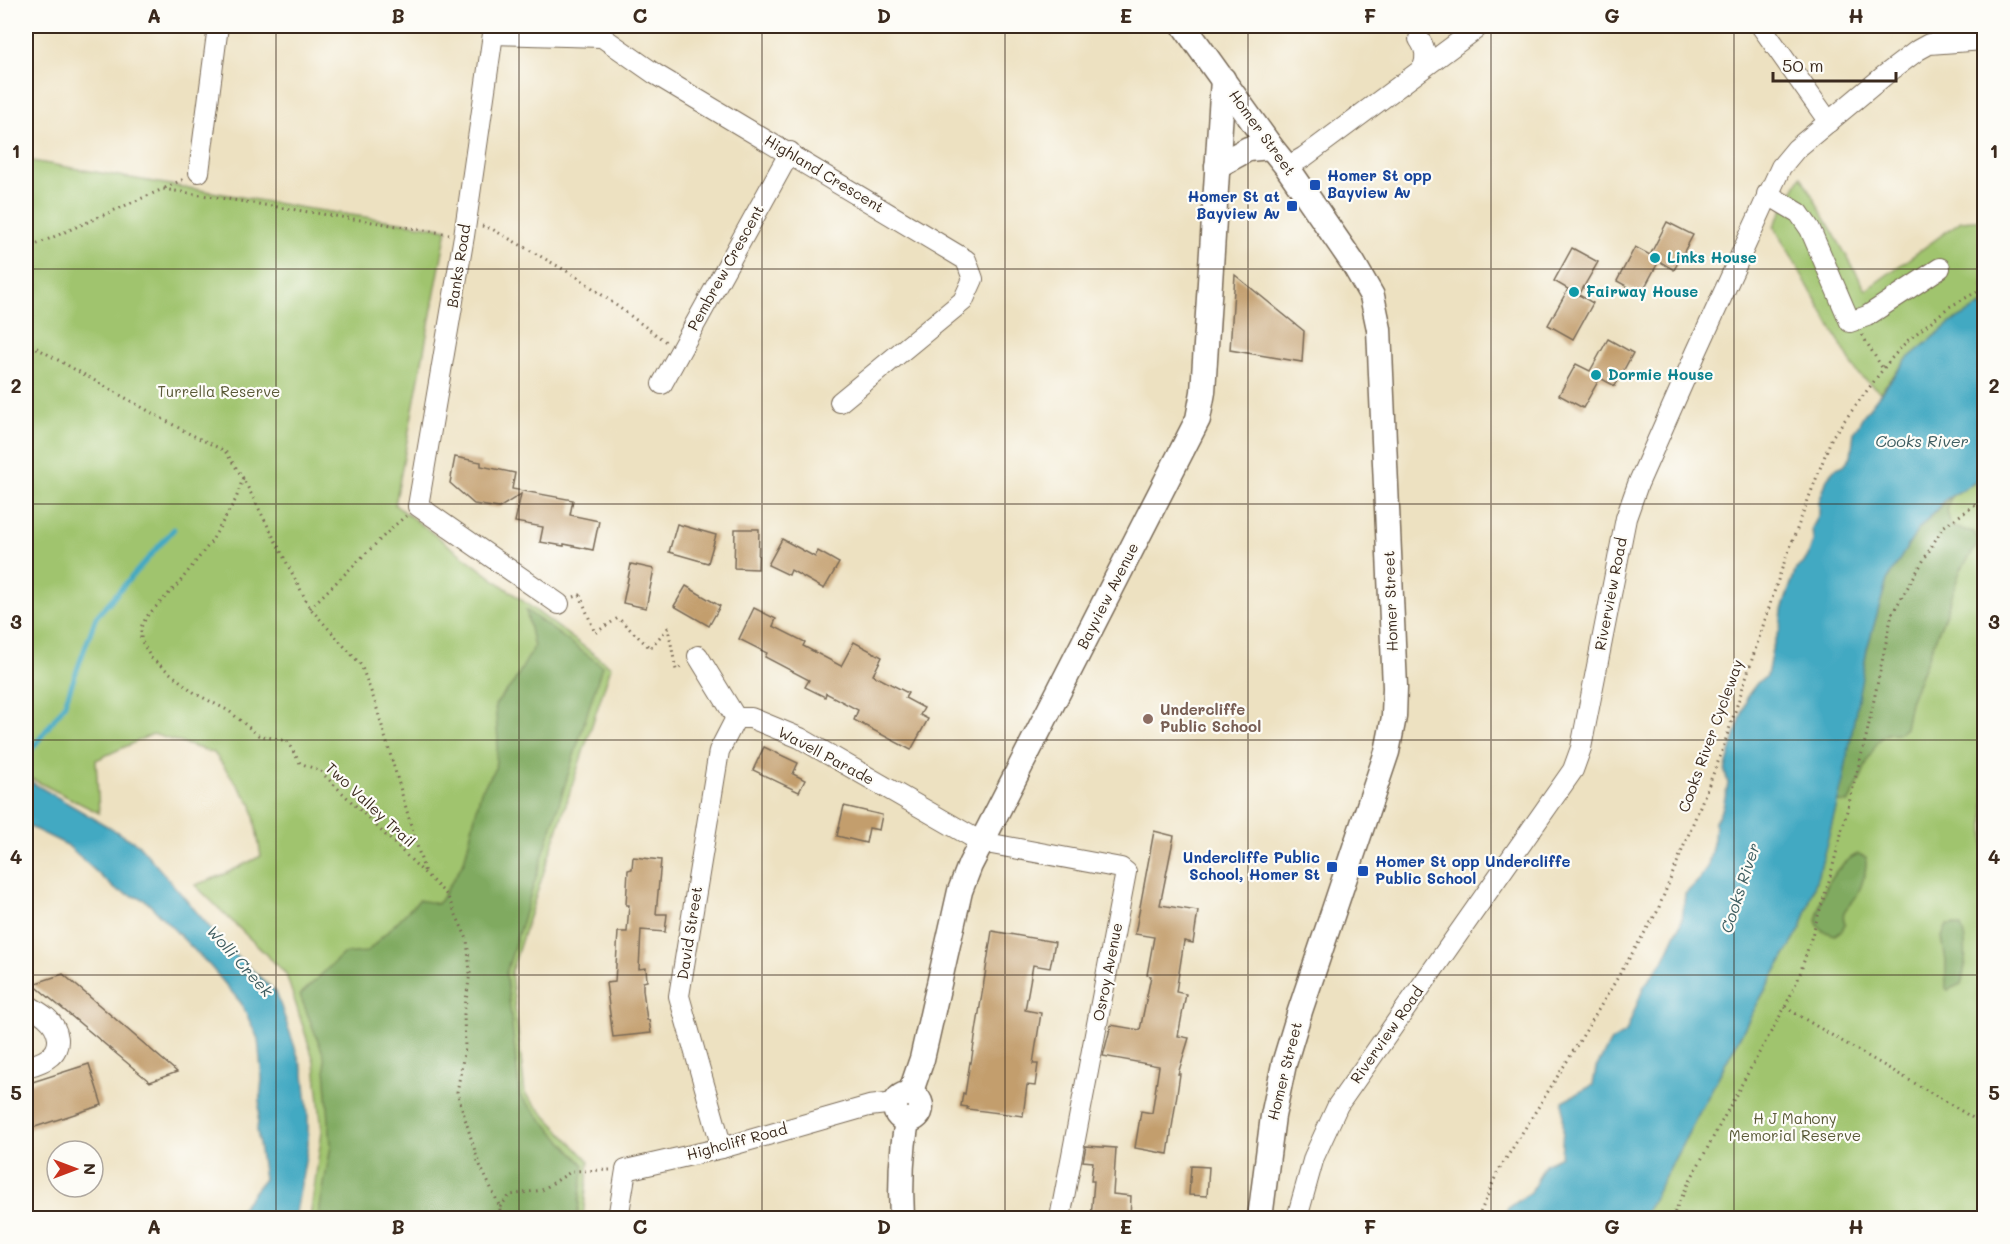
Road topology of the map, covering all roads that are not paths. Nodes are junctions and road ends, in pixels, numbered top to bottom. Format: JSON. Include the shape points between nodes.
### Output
{"nodes":[{"id":1,"x":218,"y":26,"type":"edge"},
{"id":2,"x":1184,"y":26,"type":"edge"},
{"id":3,"x":1476,"y":26,"type":"edge"},
{"id":4,"x":1761,"y":26,"type":"edge"},
{"id":5,"x":492,"y":30,"type":"edge"},
{"id":6,"x":1945,"y":34,"type":"edge"},
{"id":7,"x":1419,"y":39,"type":"dead end"},
{"id":8,"x":1984,"y":40,"type":"edge"},
{"id":9,"x":1423,"y":68,"type":"junction"},
{"id":10,"x":1223,"y":79,"type":"junction"},
{"id":11,"x":1829,"y":122,"type":"junction"},
{"id":12,"x":1270,"y":147,"type":"junction"},
{"id":13,"x":790,"y":153,"type":"junction"},
{"id":14,"x":1217,"y":166,"type":"junction"},
{"id":15,"x":1287,"y":167,"type":"junction"},
{"id":16,"x":199,"y":172,"type":"road end"},
{"id":17,"x":1767,"y":194,"type":"junction"},
{"id":18,"x":1940,"y":268,"type":"dead end"},
{"id":19,"x":662,"y":384,"type":"dead end"},
{"id":20,"x":840,"y":402,"type":"dead end"},
{"id":21,"x":559,"y":604,"type":"road end"},
{"id":22,"x":698,"y":656,"type":"road end"},
{"id":23,"x":736,"y":718,"type":"junction"},
{"id":24,"x":981,"y":842,"type":"junction"},
{"id":25,"x":26,"y":1004,"type":"edge"},
{"id":26,"x":26,"y":1067,"type":"edge"},
{"id":27,"x":904,"y":1106,"type":"junction"},
{"id":28,"x":722,"y":1148,"type":"junction"},
{"id":29,"x":618,"y":1218,"type":"edge"},
{"id":30,"x":902,"y":1218,"type":"edge"},
{"id":31,"x":1060,"y":1218,"type":"edge"},
{"id":32,"x":1260,"y":1218,"type":"edge"},
{"id":33,"x":1297,"y":1218,"type":"edge"}],
"edges":[{"from":1,"to":16,"type":"street"},
{"from":2,"to":10,"type":"main road","name":"Homer Street"},
{"from":3,"to":9,"type":"street"},
{"from":4,"to":11,"type":"street"},
{"from":5,"to":13,"type":"street","name":"Highland Crescent","via":[[602,37],[655,74]]},
{"from":5,"to":21,"type":"street","name":"Banks Road","via":[[465,230],[418,507]]},
{"from":6,"to":8,"type":"street","name":"Riverview Road"},
{"from":6,"to":11,"type":"street","name":"Riverview Road","via":[[1885,75]]},
{"from":7,"to":9,"type":"street","via":[[1426,59]]},
{"from":9,"to":15,"type":"street"},
{"from":10,"to":12,"type":"main road","name":"Homer Street"},
{"from":10,"to":14,"type":"main road","name":"Bayview Avenue"},
{"from":11,"to":17,"type":"street","name":"Riverview Road","via":[[1796,149]]},
{"from":12,"to":14,"type":"main road","via":[[1248,149]]},
{"from":12,"to":15,"type":"main road","name":"Homer Street"},
{"from":13,"to":19,"type":"street","name":"Pembrew Crescent"},
{"from":13,"to":20,"type":"street","name":"Highland Crescent","via":[[966,260],[973,279],[963,301]]},
{"from":14,"to":24,"type":"main road","name":"Bayview Avenue","via":[[1198,419]]},
{"from":15,"to":32,"type":"main road","name":"Homer Street","via":[[1364,280],[1376,312],[1395,702],[1387,753],[1284,1064]]},
{"from":17,"to":18,"type":"street","via":[[1799,213],[1810,229],[1850,322],[1867,316]]},
{"from":17,"to":33,"type":"street","name":"Riverview Road","via":[[1626,518],[1581,748],[1573,770],[1338,1105],[1314,1157]]},
{"from":22,"to":23,"type":"street"},
{"from":23,"to":24,"type":"street","name":"Wavell Parade","via":[[751,718],[800,738]]},
{"from":23,"to":28,"type":"street","name":"David Street","via":[[719,751],[679,996]]},
{"from":24,"to":27,"type":"main road","name":"Bayview Avenue","via":[[960,891],[922,1059]]},
{"from":24,"to":31,"type":"street","name":"Osroy Avenue","via":[[1126,872]]},
{"from":25,"to":26,"type":"street","via":[[55,1027],[58,1045],[50,1058]]},
{"from":27,"to":28,"type":"street","name":"Highcliff Road","via":[[869,1106]]},
{"from":27,"to":30,"type":"main road","name":"Bayview Avenue"},
{"from":28,"to":29,"type":"street","name":"Highcliff Road","via":[[627,1170]]}]}
